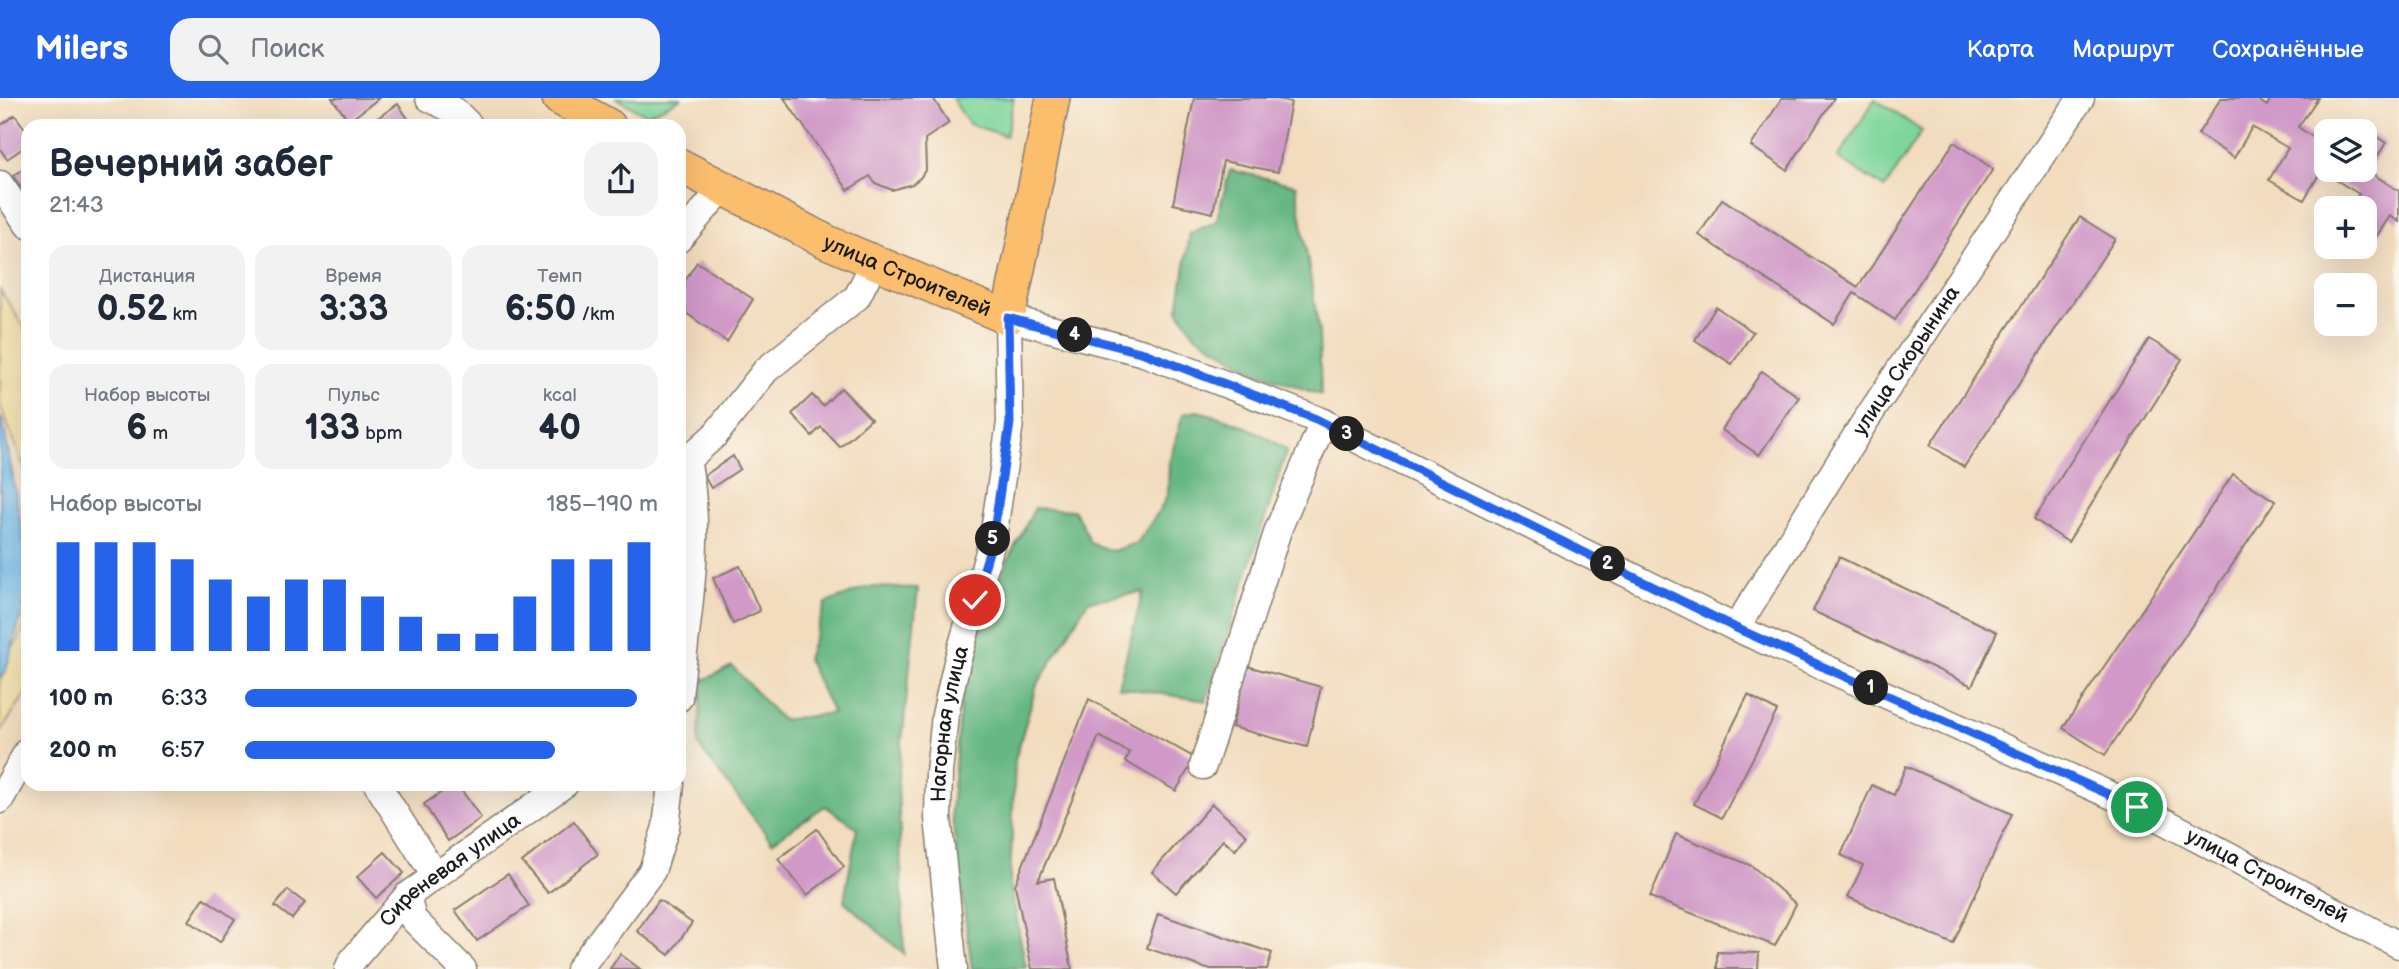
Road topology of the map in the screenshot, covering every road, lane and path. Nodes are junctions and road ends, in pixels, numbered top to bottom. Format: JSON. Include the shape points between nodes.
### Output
{"nodes":[{"id":1,"x":429,"y":98,"type":"edge"},
{"id":2,"x":559,"y":98,"type":"edge"},
{"id":3,"x":1053,"y":98,"type":"edge"},
{"id":4,"x":2081,"y":98,"type":"edge"},
{"id":5,"x":463,"y":119,"type":"edge"},
{"id":6,"x":596,"y":119,"type":"edge"},
{"id":7,"x":686,"y":169,"type":"edge"},
{"id":8,"x":0,"y":184,"type":"edge"},
{"id":9,"x":722,"y":189,"type":"junction"},
{"id":10,"x":21,"y":215,"type":"edge"},
{"id":11,"x":686,"y":231,"type":"edge"},
{"id":12,"x":874,"y":263,"type":"junction"},
{"id":13,"x":1008,"y":318,"type":"junction"},
{"id":14,"x":1323,"y":422,"type":"junction"},
{"id":15,"x":686,"y":459,"type":"edge"},
{"id":16,"x":686,"y":469,"type":"edge"},
{"id":17,"x":1736,"y":628,"type":"junction"},
{"id":18,"x":686,"y":632,"type":"edge"},
{"id":19,"x":21,"y":762,"type":"edge"},
{"id":20,"x":1203,"y":766,"type":"dead end"},
{"id":21,"x":381,"y":791,"type":"edge"},
{"id":22,"x":555,"y":791,"type":"edge"},
{"id":23,"x":670,"y":791,"type":"edge"},
{"id":24,"x":0,"y":800,"type":"edge"},
{"id":25,"x":435,"y":876,"type":"junction"},
{"id":26,"x":407,"y":896,"type":"junction"},
{"id":27,"x":2399,"y":945,"type":"edge"},
{"id":28,"x":348,"y":969,"type":"edge"},
{"id":29,"x":463,"y":969,"type":"edge"},
{"id":30,"x":579,"y":969,"type":"edge"},
{"id":31,"x":954,"y":969,"type":"edge"}],
"edges":[{"from":1,"to":5,"type":"street"},
{"from":2,"to":6,"type":"main road"},
{"from":3,"to":13,"type":"main road"},
{"from":4,"to":17,"type":"street","name":"улица Скорынина","via":[[1864,423]]},
{"from":7,"to":9,"type":"main road","name":"улица Строителей"},
{"from":8,"to":10,"type":"street"},
{"from":9,"to":11,"type":"street"},
{"from":9,"to":12,"type":"main road","name":"улица Строителей"},
{"from":12,"to":13,"type":"main road","name":"улица Строителей"},
{"from":12,"to":15,"type":"street","via":[[857,297],[766,370],[715,435]]},
{"from":13,"to":14,"type":"street","name":"улица Строителей","via":[[1144,353]]},
{"from":13,"to":31,"type":"street","name":"Нагорная улица","via":[[1010,423],[993,538],[957,662],[939,772],[938,818]]},
{"from":14,"to":17,"type":"street","name":"улица Строителей"},
{"from":14,"to":20,"type":"street","via":[[1278,530]]},
{"from":16,"to":18,"type":"street","via":[[692,486],[693,565]]},
{"from":17,"to":27,"type":"street","name":"улица Строителей","via":[[2137,807]]},
{"from":19,"to":24,"type":"street"},
{"from":21,"to":25,"type":"street"},
{"from":22,"to":25,"type":"street","name":"Сиреневая улица"},
{"from":23,"to":30,"type":"street","via":[[666,827],[652,871]]},
{"from":25,"to":26,"type":"street","name":"Сиреневая улица"},
{"from":26,"to":28,"type":"street","name":"Сиреневая улица"},
{"from":26,"to":29,"type":"street","via":[[413,919]]}]}
